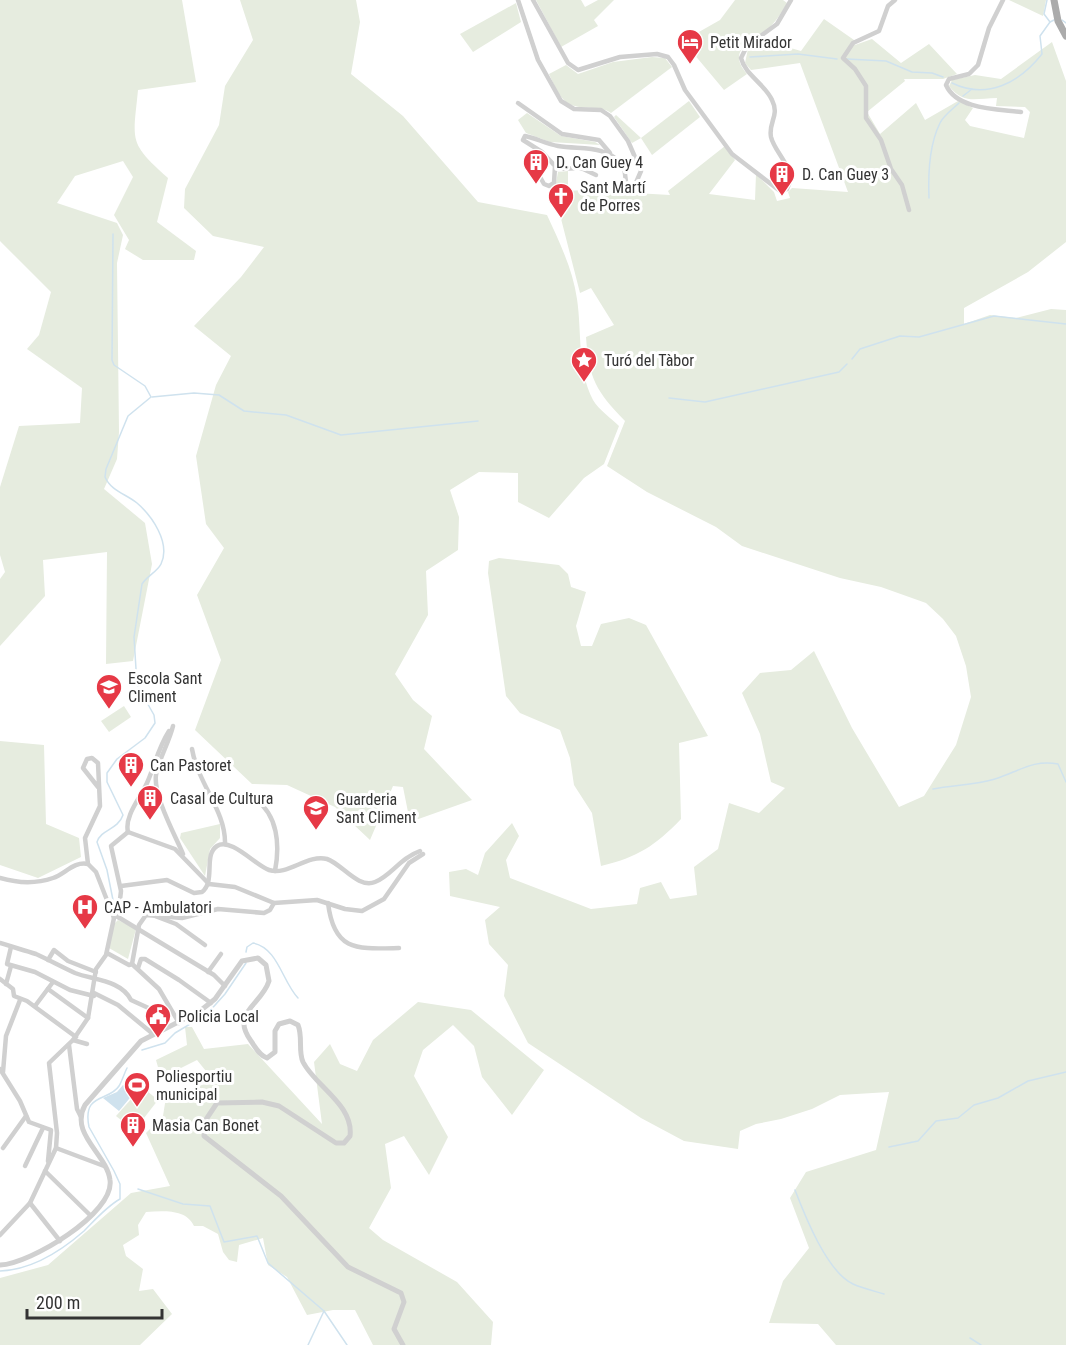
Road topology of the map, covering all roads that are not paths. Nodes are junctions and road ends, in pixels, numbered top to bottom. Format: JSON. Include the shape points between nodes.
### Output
{"nodes":[{"id":1,"x":518,"y":0,"type":"edge"},
{"id":2,"x":533,"y":0,"type":"edge"},
{"id":3,"x":791,"y":0,"type":"edge"},
{"id":4,"x":895,"y":0,"type":"edge"},
{"id":5,"x":1003,"y":0,"type":"edge"},
{"id":6,"x":1054,"y":0,"type":"edge"},
{"id":7,"x":1066,"y":36,"type":"edge"},
{"id":8,"x":518,"y":103,"type":"dead end"},
{"id":9,"x":1021,"y":112,"type":"dead end"},
{"id":10,"x":610,"y":153,"type":"junction"},
{"id":11,"x":556,"y":169,"type":"junction"},
{"id":12,"x":536,"y":170,"type":"dead end"},
{"id":13,"x":596,"y":175,"type":"dead end"},
{"id":14,"x":909,"y":210,"type":"dead end"},
{"id":15,"x":192,"y":749,"type":"dead end"},
{"id":16,"x":98,"y":787,"type":"junction"},
{"id":17,"x":255,"y":799,"type":"dead end"},
{"id":18,"x":128,"y":832,"type":"junction"},
{"id":19,"x":177,"y":840,"type":"junction"},
{"id":20,"x":225,"y":844,"type":"junction"},
{"id":21,"x":169,"y":846,"type":"junction"},
{"id":22,"x":183,"y":854,"type":"junction"},
{"id":23,"x":88,"y":864,"type":"junction"},
{"id":24,"x":275,"y":871,"type":"junction"},
{"id":25,"x":0,"y":878,"type":"edge"},
{"id":26,"x":209,"y":884,"type":"junction"},
{"id":27,"x":121,"y":886,"type":"junction"},
{"id":28,"x":274,"y":903,"type":"junction"},
{"id":29,"x":328,"y":903,"type":"junction"},
{"id":30,"x":150,"y":914,"type":"junction"},
{"id":31,"x":116,"y":918,"type":"junction"},
{"id":32,"x":138,"y":929,"type":"junction"},
{"id":33,"x":0,"y":943,"type":"edge"},
{"id":34,"x":205,"y":945,"type":"dead end"},
{"id":35,"x":11,"y":946,"type":"junction"},
{"id":36,"x":399,"y":948,"type":"dead end"},
{"id":37,"x":107,"y":953,"type":"junction"},
{"id":38,"x":221,"y":954,"type":"dead end"},
{"id":39,"x":48,"y":960,"type":"junction"},
{"id":40,"x":130,"y":963,"type":"junction"},
{"id":41,"x":11,"y":966,"type":"junction"},
{"id":42,"x":138,"y":968,"type":"junction"},
{"id":43,"x":208,"y":972,"type":"junction"},
{"id":44,"x":95,"y":974,"type":"junction"},
{"id":45,"x":0,"y":979,"type":"edge"},
{"id":46,"x":53,"y":982,"type":"junction"},
{"id":47,"x":6,"y":984,"type":"junction"},
{"id":48,"x":225,"y":986,"type":"junction"},
{"id":49,"x":48,"y":989,"type":"junction"},
{"id":50,"x":94,"y":995,"type":"junction"},
{"id":51,"x":20,"y":1000,"type":"junction"},
{"id":52,"x":211,"y":1003,"type":"junction"},
{"id":53,"x":35,"y":1006,"type":"junction"},
{"id":54,"x":88,"y":1018,"type":"junction"},
{"id":55,"x":179,"y":1023,"type":"junction"},
{"id":56,"x":166,"y":1028,"type":"junction"},
{"id":57,"x":153,"y":1034,"type":"junction"},
{"id":58,"x":74,"y":1039,"type":"junction"},
{"id":59,"x":87,"y":1044,"type":"dead end"},
{"id":60,"x":69,"y":1045,"type":"junction"},
{"id":61,"x":2,"y":1071,"type":"edge"},
{"id":62,"x":26,"y":1116,"type":"junction"},
{"id":63,"x":81,"y":1117,"type":"junction"},
{"id":64,"x":43,"y":1128,"type":"junction"},
{"id":65,"x":3,"y":1148,"type":"dead end"},
{"id":66,"x":56,"y":1148,"type":"junction"},
{"id":67,"x":48,"y":1165,"type":"junction"},
{"id":68,"x":25,"y":1166,"type":"dead end"},
{"id":69,"x":104,"y":1166,"type":"junction"},
{"id":70,"x":45,"y":1171,"type":"junction"},
{"id":71,"x":30,"y":1203,"type":"junction"},
{"id":72,"x":90,"y":1215,"type":"junction"},
{"id":73,"x":0,"y":1235,"type":"edge"},
{"id":74,"x":60,"y":1241,"type":"junction"},
{"id":75,"x":0,"y":1265,"type":"edge"},
{"id":76,"x":403,"y":1345,"type":"edge"}],
"edges":[{"from":1,"to":10,"type":"street","via":[[538,60],[561,100],[574,109],[604,111],[622,131],[640,166],[641,174],[635,185],[627,184],[624,166]]},
{"from":2,"to":3,"type":"street","via":[[568,63],[578,70],[620,57],[668,57],[675,64],[685,90],[732,154],[780,191],[788,189],[790,181],[785,161],[771,137],[775,108],[741,58],[747,46],[777,24]]},
{"from":4,"to":14,"type":"street","via":[[888,6],[879,31],[853,43],[843,58],[866,86],[866,118],[881,140]]},
{"from":5,"to":9,"type":"street","via":[[988,28],[978,65],[969,74],[949,79],[946,85],[950,92],[981,108]]},
{"from":6,"to":7,"type":"main road","via":[[1059,26]]},
{"from":8,"to":10,"type":"street","via":[[562,134],[599,140]]},
{"from":10,"to":11,"type":"street","via":[[590,147],[555,146],[524,136]]},
{"from":11,"to":12,"type":"street","via":[[555,180],[549,186]]},
{"from":11,"to":13,"type":"street","via":[[580,168]]},
{"from":15,"to":20,"type":"street","via":[[203,785],[221,818]]},
{"from":16,"to":16,"type":"street","via":[[98,763],[87,759],[83,768]]},
{"from":16,"to":23,"type":"street","via":[[99,808],[84,843]]},
{"from":17,"to":24,"type":"street","via":[[269,814],[276,835]]},
{"from":18,"to":19,"type":"street","via":[[127,823],[148,781],[156,753],[173,726],[156,780]]},
{"from":18,"to":21,"type":"street"},
{"from":18,"to":27,"type":"street","via":[[111,846]]},
{"from":19,"to":21,"type":"street"},
{"from":19,"to":22,"type":"street"},
{"from":20,"to":24,"type":"street"},
{"from":20,"to":26,"type":"street","via":[[216,846],[213,853]]},
{"from":21,"to":22,"type":"street"},
{"from":22,"to":26,"type":"street"},
{"from":23,"to":25,"type":"street","via":[[77,864],[42,881]]},
{"from":23,"to":31,"type":"street","via":[[96,872]]},
{"from":24,"to":29,"type":"street","via":[[324,859],[358,880],[372,883],[402,859],[422,853],[374,906],[359,911]]},
{"from":26,"to":27,"type":"street","via":[[205,891],[196,894],[167,880]]},
{"from":26,"to":28,"type":"street","via":[[235,887]]},
{"from":27,"to":31,"type":"street"},
{"from":28,"to":29,"type":"street","via":[[305,899]]},
{"from":28,"to":30,"type":"street","via":[[264,913],[216,910],[178,918]]},
{"from":29,"to":36,"type":"street","via":[[334,929],[345,942],[361,949]]},
{"from":30,"to":32,"type":"street","via":[[144,916]]},
{"from":30,"to":34,"type":"street","via":[[176,924]]},
{"from":31,"to":32,"type":"street"},
{"from":31,"to":37,"type":"street"},
{"from":32,"to":40,"type":"street"},
{"from":32,"to":43,"type":"street"},
{"from":33,"to":35,"type":"street"},
{"from":35,"to":39,"type":"street"},
{"from":35,"to":41,"type":"street","via":[[6,962]]},
{"from":37,"to":40,"type":"street"},
{"from":37,"to":44,"type":"street"},
{"from":38,"to":43,"type":"street"},
{"from":39,"to":44,"type":"street","via":[[88,977]]},
{"from":39,"to":44,"type":"street","via":[[53,950]]},
{"from":40,"to":42,"type":"street"},
{"from":41,"to":46,"type":"street"},
{"from":41,"to":47,"type":"street"},
{"from":42,"to":52,"type":"street","via":[[141,959],[145,959]]},
{"from":42,"to":55,"type":"street","via":[[159,989]]},
{"from":43,"to":48,"type":"street"},
{"from":44,"to":50,"type":"street"},
{"from":44,"to":56,"type":"street","via":[[128,992],[131,1000],[166,1016]]},
{"from":45,"to":47,"type":"street"},
{"from":46,"to":49,"type":"street"},
{"from":46,"to":50,"type":"street"},
{"from":47,"to":51,"type":"street"},
{"from":48,"to":52,"type":"street"},
{"from":48,"to":76,"type":"street","via":[[242,961],[261,960],[269,973],[267,988],[243,1022],[244,1031],[261,1056],[267,1058],[275,1052],[279,1024],[290,1021],[298,1025],[303,1062],[342,1110],[350,1128],[348,1140],[339,1144],[273,1104],[222,1101],[213,1106],[205,1121],[204,1136],[281,1196],[346,1265],[401,1293],[404,1302],[394,1329]]},
{"from":49,"to":53,"type":"street"},
{"from":49,"to":54,"type":"street"},
{"from":50,"to":54,"type":"street"},
{"from":50,"to":57,"type":"street","via":[[118,1005]]},
{"from":51,"to":53,"type":"street"},
{"from":51,"to":61,"type":"street","via":[[6,1036]]},
{"from":52,"to":55,"type":"street"},
{"from":53,"to":58,"type":"street"},
{"from":54,"to":58,"type":"street"},
{"from":55,"to":56,"type":"street"},
{"from":56,"to":57,"type":"street"},
{"from":57,"to":63,"type":"street","via":[[137,1044],[85,1105]]},
{"from":58,"to":59,"type":"street"},
{"from":58,"to":60,"type":"street"},
{"from":60,"to":63,"type":"street"},
{"from":60,"to":66,"type":"street","via":[[48,1066]]},
{"from":61,"to":62,"type":"street"},
{"from":62,"to":64,"type":"street","via":[[32,1125]]},
{"from":62,"to":65,"type":"street"},
{"from":63,"to":69,"type":"street","via":[[85,1135]]},
{"from":64,"to":67,"type":"street","via":[[52,1132]]},
{"from":64,"to":68,"type":"street"},
{"from":66,"to":67,"type":"street"},
{"from":66,"to":69,"type":"street"},
{"from":67,"to":70,"type":"street"},
{"from":69,"to":72,"type":"street","via":[[110,1189]]},
{"from":70,"to":71,"type":"street"},
{"from":70,"to":72,"type":"street"},
{"from":71,"to":73,"type":"street"},
{"from":71,"to":74,"type":"street"},
{"from":72,"to":74,"type":"street"},
{"from":74,"to":75,"type":"street","via":[[22,1262]]}]}
